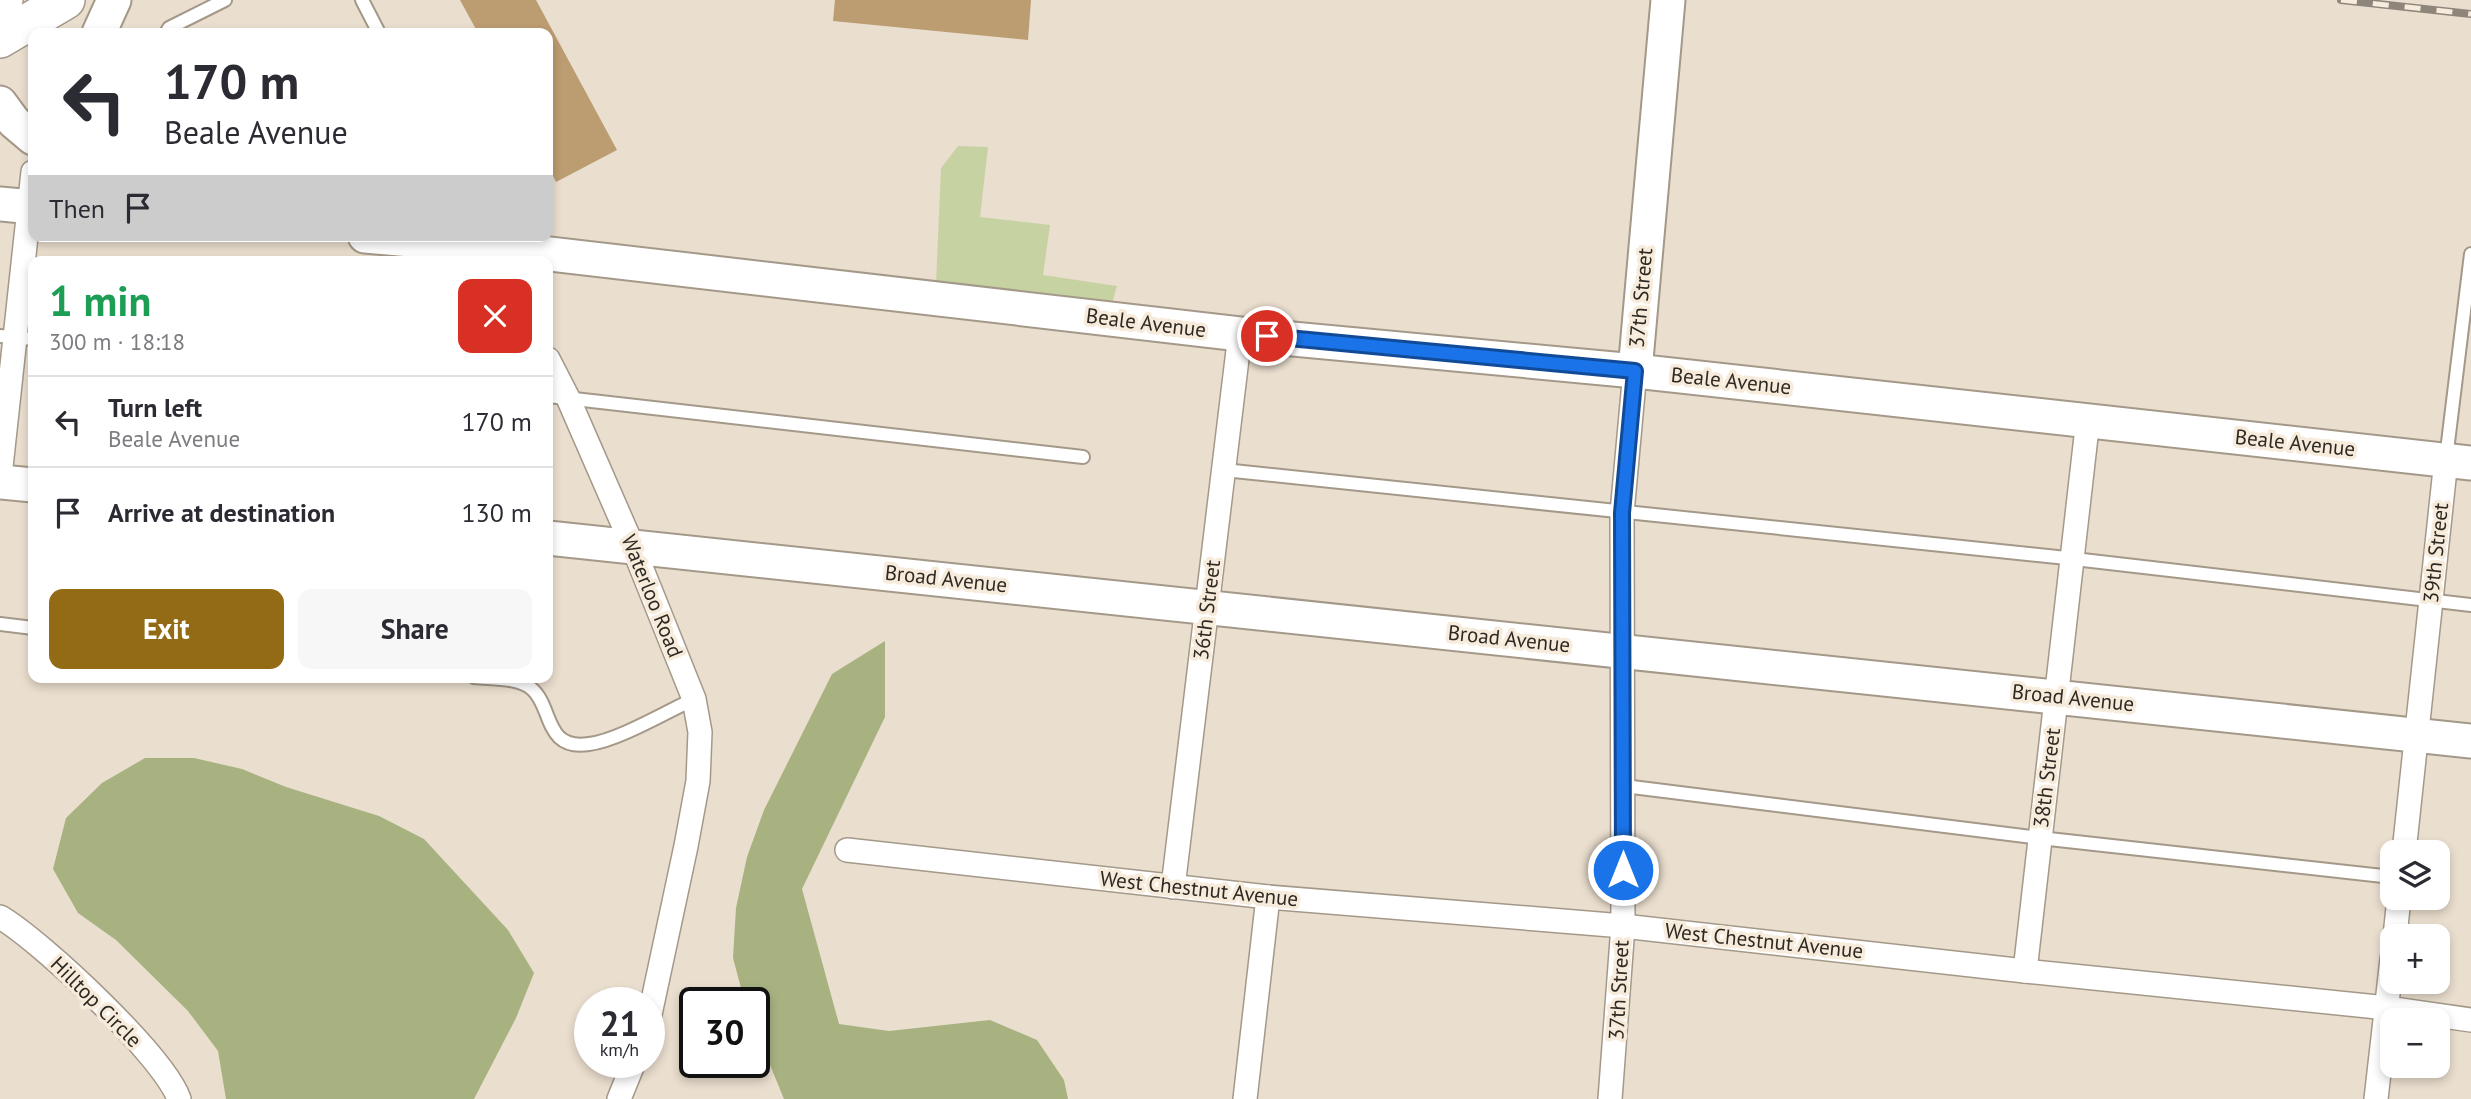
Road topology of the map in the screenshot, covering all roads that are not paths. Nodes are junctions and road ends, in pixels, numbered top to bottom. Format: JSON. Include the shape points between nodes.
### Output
{"nodes":[{"id":1,"x":66,"y":0,"type":"edge"},
{"id":2,"x":114,"y":0,"type":"edge"},
{"id":3,"x":225,"y":0,"type":"edge"},
{"id":4,"x":362,"y":0,"type":"edge"},
{"id":5,"x":1668,"y":0,"type":"edge"},
{"id":6,"x":101,"y":28,"type":"edge"},
{"id":7,"x":169,"y":28,"type":"edge"},
{"id":8,"x":376,"y":28,"type":"edge"},
{"id":9,"x":0,"y":39,"type":"edge"},
{"id":10,"x":0,"y":103,"type":"edge"},
{"id":11,"x":28,"y":134,"type":"edge"},
{"id":12,"x":28,"y":186,"type":"edge"},
{"id":13,"x":21,"y":206,"type":"edge"},
{"id":14,"x":428,"y":242,"type":"edge"},
{"id":15,"x":490,"y":248,"type":"edge"},
{"id":16,"x":2471,"y":254,"type":"edge"},
{"id":17,"x":1240,"y":334,"type":"junction"},
{"id":18,"x":16,"y":338,"type":"edge"},
{"id":19,"x":1635,"y":371,"type":"junction"},
{"id":20,"x":553,"y":378,"type":"edge"},
{"id":21,"x":558,"y":397,"type":"edge"},
{"id":22,"x":2088,"y":419,"type":"junction"},
{"id":23,"x":1083,"y":457,"type":"dead end"},
{"id":24,"x":2459,"y":461,"type":"edge"},
{"id":25,"x":1224,"y":470,"type":"junction"},
{"id":26,"x":0,"y":476,"type":"edge"},
{"id":27,"x":0,"y":482,"type":"edge"},
{"id":28,"x":28,"y":485,"type":"edge"},
{"id":29,"x":1622,"y":513,"type":"junction"},
{"id":30,"x":553,"y":539,"type":"edge"},
{"id":31,"x":633,"y":547,"type":"junction"},
{"id":32,"x":2072,"y":559,"type":"junction"},
{"id":33,"x":2431,"y":600,"type":"junction"},
{"id":34,"x":2471,"y":604,"type":"edge"},
{"id":35,"x":1207,"y":607,"type":"junction"},
{"id":36,"x":0,"y":624,"type":"edge"},
{"id":37,"x":28,"y":627,"type":"edge"},
{"id":38,"x":1623,"y":652,"type":"junction"},
{"id":39,"x":520,"y":683,"type":"edge"},
{"id":40,"x":2056,"y":696,"type":"junction"},
{"id":41,"x":694,"y":699,"type":"junction"},
{"id":42,"x":2416,"y":736,"type":"junction"},
{"id":43,"x":2471,"y":741,"type":"edge"},
{"id":44,"x":1623,"y":786,"type":"junction"},
{"id":45,"x":2040,"y":838,"type":"junction"},
{"id":46,"x":2405,"y":840,"type":"edge"},
{"id":47,"x":847,"y":850,"type":"dead end"},
{"id":48,"x":2380,"y":876,"type":"edge"},
{"id":49,"x":1173,"y":887,"type":"junction"},
{"id":50,"x":1268,"y":897,"type":"junction"},
{"id":51,"x":0,"y":917,"type":"edge"},
{"id":52,"x":1623,"y":926,"type":"junction"},
{"id":53,"x":2025,"y":971,"type":"junction"},
{"id":54,"x":656,"y":987,"type":"edge"},
{"id":55,"x":2388,"y":994,"type":"edge"},
{"id":56,"x":2387,"y":1008,"type":"joint"},
{"id":57,"x":2450,"y":1017,"type":"edge"},
{"id":58,"x":2471,"y":1020,"type":"edge"},
{"id":59,"x":2380,"y":1066,"type":"edge"},
{"id":60,"x":628,"y":1078,"type":"edge"},
{"id":61,"x":179,"y":1099,"type":"edge"},
{"id":62,"x":619,"y":1099,"type":"edge"},
{"id":63,"x":1245,"y":1099,"type":"edge"},
{"id":64,"x":1611,"y":1099,"type":"edge"},
{"id":65,"x":2376,"y":1099,"type":"edge"}],
"edges":[{"from":1,"to":9,"type":"main road"},
{"from":2,"to":6,"type":"street"},
{"from":3,"to":7,"type":"lane"},
{"from":4,"to":8,"type":"lane"},
{"from":5,"to":19,"type":"street","name":"37th Street"},
{"from":10,"to":11,"type":"street"},
{"from":12,"to":13,"type":"street"},
{"from":13,"to":18,"type":"street"},
{"from":14,"to":15,"type":"street","name":"Beale Avenue"},
{"from":15,"to":17,"type":"street","name":"Beale Avenue"},
{"from":16,"to":24,"type":"lane","name":"39th Street"},
{"from":17,"to":19,"type":"street","name":"Beale Avenue"},
{"from":17,"to":25,"type":"street","name":"36th Street"},
{"from":18,"to":26,"type":"street"},
{"from":19,"to":22,"type":"street","name":"Beale Avenue"},
{"from":19,"to":29,"type":"street","name":"37th Street"},
{"from":20,"to":21,"type":"street","name":"Waterloo Road"},
{"from":21,"to":23,"type":"lane"},
{"from":21,"to":31,"type":"street","name":"Waterloo Road"},
{"from":22,"to":24,"type":"street","name":"Beale Avenue"},
{"from":22,"to":32,"type":"street","name":"38th Street"},
{"from":24,"to":33,"type":"street","name":"39th Street"},
{"from":25,"to":29,"type":"lane"},
{"from":25,"to":35,"type":"street","name":"36th Street"},
{"from":27,"to":28,"type":"street"},
{"from":29,"to":32,"type":"lane"},
{"from":29,"to":38,"type":"street","name":"37th Street"},
{"from":30,"to":31,"type":"street","name":"Broad Avenue"},
{"from":31,"to":35,"type":"street","name":"Broad Avenue"},
{"from":31,"to":41,"type":"street","name":"Waterloo Road"},
{"from":32,"to":33,"type":"lane"},
{"from":32,"to":40,"type":"street","name":"38th Street"},
{"from":33,"to":34,"type":"lane"},
{"from":33,"to":42,"type":"street","name":"39th Street"},
{"from":35,"to":38,"type":"street","name":"Broad Avenue"},
{"from":35,"to":49,"type":"street","name":"36th Street"},
{"from":36,"to":37,"type":"lane"},
{"from":38,"to":40,"type":"street","name":"Broad Avenue"},
{"from":38,"to":44,"type":"street","name":"37th Street"},
{"from":39,"to":41,"type":"lane","via":[[532,688],[550,727],[573,744],[602,742]]},
{"from":40,"to":42,"type":"street","name":"Broad Avenue"},
{"from":40,"to":45,"type":"street","name":"38th Street"},
{"from":41,"to":54,"type":"street","name":"Waterloo Road","via":[[700,732],[698,769]]},
{"from":42,"to":43,"type":"street","name":"Broad Avenue"},
{"from":42,"to":46,"type":"street","name":"39th Street"},
{"from":44,"to":45,"type":"lane"},
{"from":44,"to":52,"type":"street","name":"37th Street"},
{"from":45,"to":48,"type":"lane"},
{"from":45,"to":53,"type":"street","name":"38th Street"},
{"from":47,"to":49,"type":"street","name":"West Chestnut Avenue"},
{"from":49,"to":50,"type":"street","name":"West Chestnut Avenue"},
{"from":50,"to":52,"type":"street","name":"West Chestnut Avenue"},
{"from":50,"to":63,"type":"street"},
{"from":51,"to":61,"type":"street","name":"Hilltop Circle","via":[[65,969],[110,1014],[159,1065]]},
{"from":52,"to":53,"type":"street","name":"West Chestnut Avenue"},
{"from":52,"to":64,"type":"street","name":"37th Street"},
{"from":53,"to":56,"type":"street","name":"West Chestnut Avenue"},
{"from":55,"to":56,"type":"street"},
{"from":57,"to":58,"type":"street","name":"West Chestnut Avenue"},
{"from":59,"to":65,"type":"street"},
{"from":60,"to":62,"type":"street"}]}
